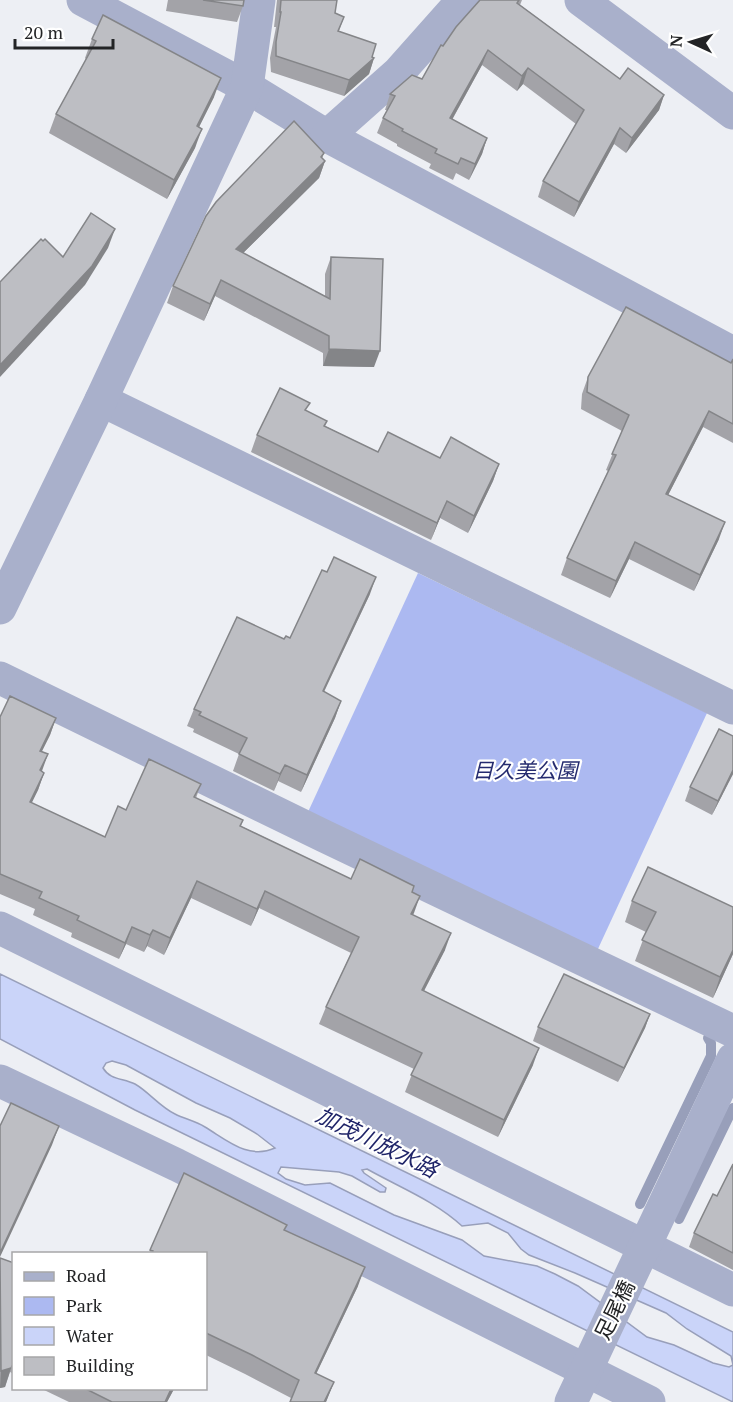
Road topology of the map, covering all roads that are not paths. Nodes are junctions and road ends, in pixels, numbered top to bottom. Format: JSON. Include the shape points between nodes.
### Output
{"nodes":[{"id":1,"x":83,"y":0,"type":"edge"},
{"id":2,"x":259,"y":0,"type":"edge"},
{"id":3,"x":463,"y":0,"type":"edge"},
{"id":4,"x":580,"y":0,"type":"edge"},
{"id":5,"x":247,"y":87,"type":"junction"},
{"id":6,"x":733,"y":112,"type":"edge"},
{"id":7,"x":327,"y":136,"type":"junction"},
{"id":8,"x":733,"y":353,"type":"edge"},
{"id":9,"x":102,"y":400,"type":"junction"},
{"id":10,"x":0,"y":608,"type":"edge"},
{"id":11,"x":0,"y":678,"type":"edge"},
{"id":12,"x":733,"y":708,"type":"edge"},
{"id":13,"x":0,"y":928,"type":"edge"},
{"id":14,"x":733,"y":1032,"type":"edge"},
{"id":15,"x":733,"y":1059,"type":"edge"},
{"id":16,"x":0,"y":1081,"type":"edge"},
{"id":17,"x":641,"y":1254,"type":"junction"},
{"id":18,"x":733,"y":1290,"type":"edge"},
{"id":19,"x":589,"y":1364,"type":"junction"},
{"id":20,"x":571,"y":1402,"type":"edge"},
{"id":21,"x":649,"y":1402,"type":"edge"}],
"edges":[{"from":1,"to":5,"type":"street"},
{"from":2,"to":5,"type":"street"},
{"from":3,"to":7,"type":"street","via":[[399,72]]},
{"from":4,"to":6,"type":"street"},
{"from":5,"to":7,"type":"street"},
{"from":5,"to":9,"type":"street"},
{"from":7,"to":8,"type":"street"},
{"from":9,"to":10,"type":"street"},
{"from":9,"to":12,"type":"street"},
{"from":11,"to":14,"type":"street"},
{"from":13,"to":17,"type":"street"},
{"from":15,"to":17,"type":"street","name":"足尾橋"},
{"from":16,"to":19,"type":"street"},
{"from":17,"to":18,"type":"street"},
{"from":17,"to":19,"type":"street","name":"足尾橋"},
{"from":19,"to":20,"type":"street","name":"足尾橋"},
{"from":19,"to":21,"type":"street"}]}
